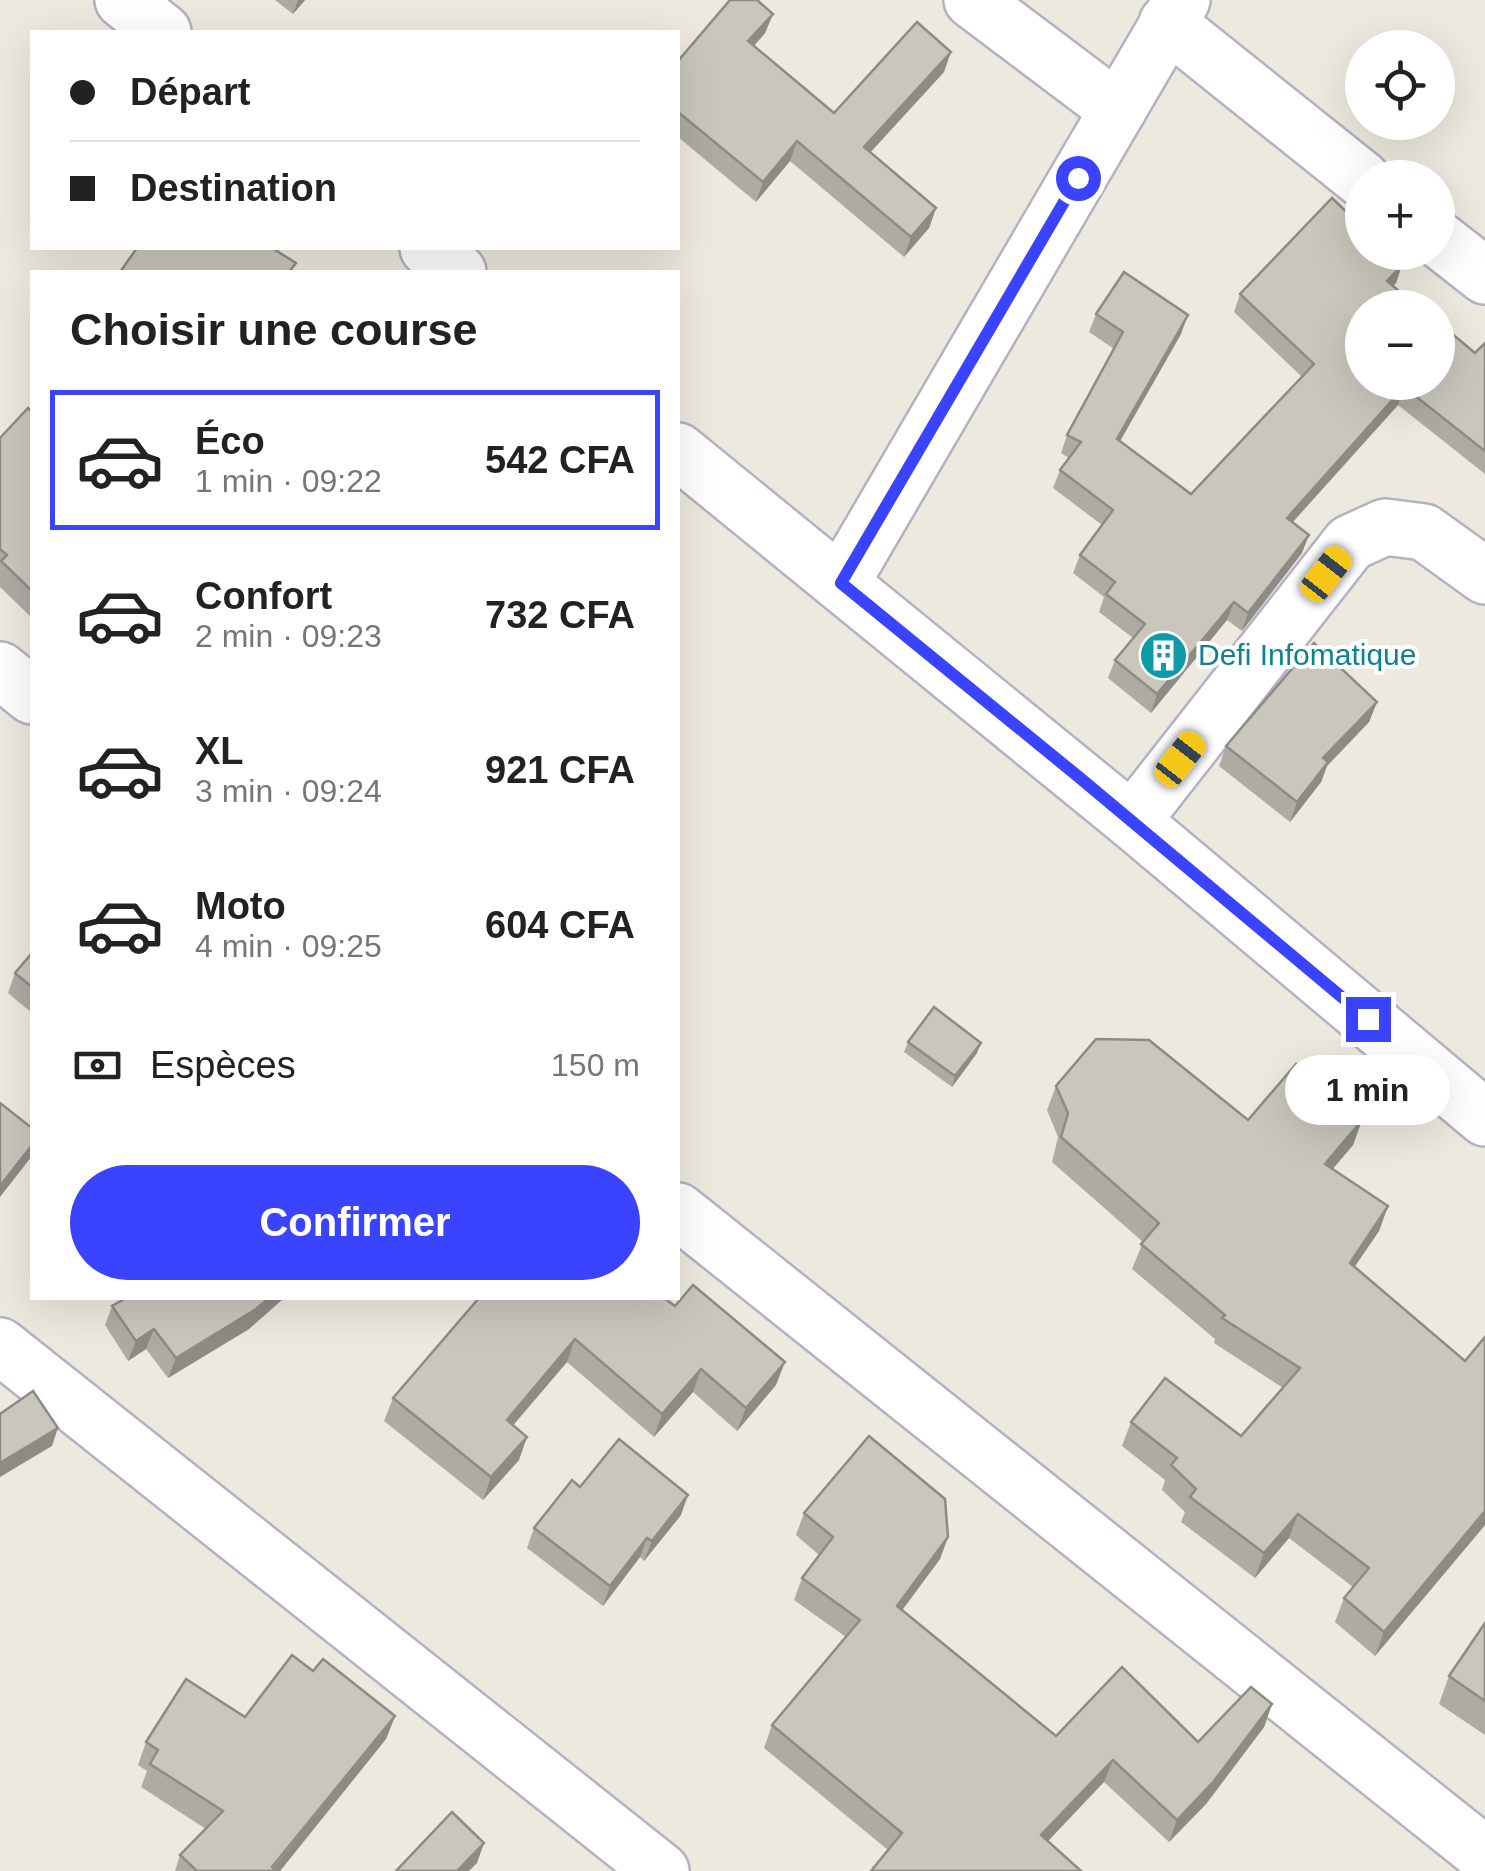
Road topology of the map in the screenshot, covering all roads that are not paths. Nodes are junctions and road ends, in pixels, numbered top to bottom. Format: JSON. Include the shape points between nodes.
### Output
{"nodes":[{"id":1,"x":123,"y":0,"type":"edge"},
{"id":2,"x":972,"y":0,"type":"edge"},
{"id":3,"x":1174,"y":12,"type":"edge"},
{"id":4,"x":160,"y":30,"type":"edge"},
{"id":5,"x":1118,"y":110,"type":"junction"},
{"id":6,"x":1345,"y":164,"type":"edge"},
{"id":7,"x":430,"y":250,"type":"edge"},
{"id":8,"x":1455,"y":252,"type":"edge"},
{"id":9,"x":456,"y":270,"type":"edge"},
{"id":10,"x":1485,"y":276,"type":"edge"},
{"id":11,"x":680,"y":452,"type":"edge"},
{"id":12,"x":1485,"y":576,"type":"edge"},
{"id":13,"x":841,"y":583,"type":"junction"},
{"id":14,"x":0,"y":670,"type":"edge"},
{"id":15,"x":30,"y":694,"type":"edge"},
{"id":16,"x":1132,"y":821,"type":"junction"},
{"id":17,"x":1485,"y":1118,"type":"edge"},
{"id":18,"x":680,"y":1213,"type":"edge"},
{"id":19,"x":0,"y":1346,"type":"edge"},
{"id":20,"x":1485,"y":1855,"type":"edge"},
{"id":21,"x":661,"y":1871,"type":"edge"}],
"edges":[{"from":1,"to":4,"type":"street"},
{"from":2,"to":5,"type":"street"},
{"from":3,"to":5,"type":"street"},
{"from":3,"to":6,"type":"street"},
{"from":5,"to":13,"type":"street"},
{"from":7,"to":9,"type":"street"},
{"from":8,"to":10,"type":"street"},
{"from":11,"to":13,"type":"street"},
{"from":12,"to":16,"type":"street","via":[[1424,532],[1386,527],[1350,542]]},
{"from":13,"to":16,"type":"street"},
{"from":14,"to":15,"type":"street"},
{"from":16,"to":17,"type":"street"},
{"from":18,"to":20,"type":"street"},
{"from":19,"to":21,"type":"street"}]}
